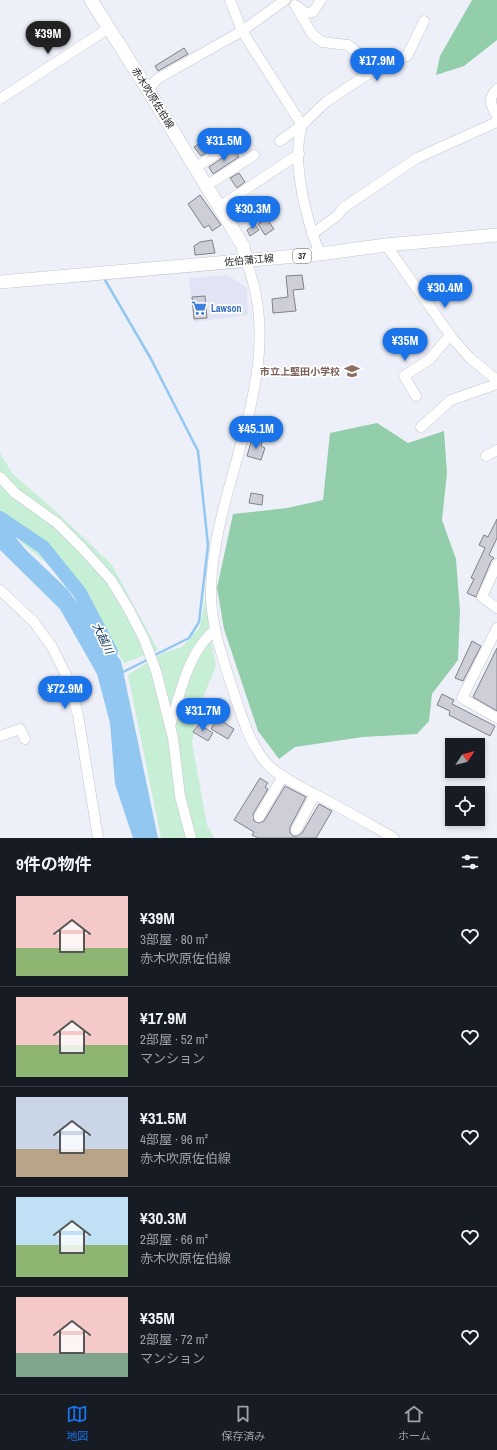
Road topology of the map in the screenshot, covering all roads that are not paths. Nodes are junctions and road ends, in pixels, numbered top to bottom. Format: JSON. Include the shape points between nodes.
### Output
{"nodes":[{"id":1,"x":90,"y":0,"type":"edge"},
{"id":2,"x":230,"y":0,"type":"edge"},
{"id":3,"x":285,"y":0,"type":"edge"},
{"id":4,"x":321,"y":0,"type":"edge"},
{"id":5,"x":294,"y":2,"type":"edge"},
{"id":6,"x":424,"y":21,"type":"dead end"},
{"id":7,"x":109,"y":28,"type":"junction"},
{"id":8,"x":242,"y":31,"type":"junction"},
{"id":9,"x":370,"y":73,"type":"junction"},
{"id":10,"x":497,"y":89,"type":"edge"},
{"id":11,"x":148,"y":90,"type":"junction"},
{"id":12,"x":0,"y":99,"type":"edge"},
{"id":13,"x":497,"y":116,"type":"edge"},
{"id":14,"x":497,"y":122,"type":"edge"},
{"id":15,"x":302,"y":126,"type":"junction"},
{"id":16,"x":240,"y":139,"type":"dead end"},
{"id":17,"x":280,"y":141,"type":"dead end"},
{"id":18,"x":300,"y":154,"type":"junction"},
{"id":19,"x":254,"y":155,"type":"dead end"},
{"id":20,"x":195,"y":168,"type":"junction"},
{"id":21,"x":206,"y":186,"type":"junction"},
{"id":22,"x":219,"y":207,"type":"junction"},
{"id":23,"x":312,"y":234,"type":"junction"},
{"id":24,"x":497,"y":235,"type":"edge"},
{"id":25,"x":386,"y":244,"type":"junction"},
{"id":26,"x":320,"y":254,"type":"junction"},
{"id":27,"x":246,"y":261,"type":"junction"},
{"id":28,"x":0,"y":282,"type":"edge"},
{"id":29,"x":450,"y":335,"type":"junction"},
{"id":30,"x":497,"y":380,"type":"edge"},
{"id":31,"x":497,"y":384,"type":"edge"},
{"id":32,"x":416,"y":396,"type":"dead end"},
{"id":33,"x":421,"y":427,"type":"dead end"},
{"id":34,"x":497,"y":450,"type":"edge"},
{"id":35,"x":486,"y":456,"type":"dead end"},
{"id":36,"x":0,"y":477,"type":"edge"},
{"id":37,"x":497,"y":564,"type":"edge"},
{"id":38,"x":0,"y":590,"type":"edge"},
{"id":39,"x":497,"y":608,"type":"edge"},
{"id":40,"x":497,"y":628,"type":"edge"},
{"id":41,"x":215,"y":630,"type":"junction"},
{"id":42,"x":497,"y":718,"type":"edge"},
{"id":43,"x":170,"y":726,"type":"junction"},
{"id":44,"x":0,"y":736,"type":"edge"},
{"id":45,"x":25,"y":739,"type":"dead end"},
{"id":46,"x":283,"y":776,"type":"junction"},
{"id":47,"x":315,"y":794,"type":"junction"},
{"id":48,"x":258,"y":817,"type":"dead end"},
{"id":49,"x":296,"y":830,"type":"dead end"},
{"id":50,"x":98,"y":838,"type":"edge"},
{"id":51,"x":191,"y":838,"type":"edge"},
{"id":52,"x":394,"y":838,"type":"edge"}],
"edges":[{"from":1,"to":7,"type":"main road","name":"赤木吹原佐伯線"},
{"from":2,"to":8,"type":"street"},
{"from":3,"to":8,"type":"street"},
{"from":4,"to":5,"type":"street","via":[[313,12],[305,13]]},
{"from":5,"to":9,"type":"street","via":[[312,34],[322,42],[348,45],[363,57]]},
{"from":6,"to":9,"type":"street","via":[[407,56]]},
{"from":7,"to":11,"type":"main road","name":"赤木吹原佐伯線"},
{"from":7,"to":12,"type":"street"},
{"from":8,"to":11,"type":"street","via":[[157,79]]},
{"from":8,"to":15,"type":"street"},
{"from":9,"to":15,"type":"street","via":[[327,101]]},
{"from":10,"to":13,"type":"street","via":[[491,95],[490,104]]},
{"from":11,"to":20,"type":"main road","name":"赤木吹原佐伯線"},
{"from":14,"to":23,"type":"street","via":[[417,158],[343,208],[337,216]]},
{"from":15,"to":17,"type":"street"},
{"from":15,"to":18,"type":"street","via":[[299,137]]},
{"from":16,"to":20,"type":"street"},
{"from":18,"to":22,"type":"street"},
{"from":18,"to":23,"type":"street","via":[[301,193]]},
{"from":19,"to":21,"type":"street"},
{"from":20,"to":21,"type":"main road","name":"赤木吹原佐伯線"},
{"from":21,"to":22,"type":"main road","name":"赤木吹原佐伯線"},
{"from":22,"to":27,"type":"main road","name":"赤木吹原佐伯線","via":[[243,246]]},
{"from":23,"to":26,"type":"street"},
{"from":24,"to":25,"type":"main road","name":"佐伯蒲江線","number":"37"},
{"from":25,"to":26,"type":"main road","name":"佐伯蒲江線","number":"37"},
{"from":25,"to":29,"type":"street"},
{"from":26,"to":27,"type":"main road","name":"佐伯蒲江線","number":"37"},
{"from":27,"to":28,"type":"main road","name":"佐伯蒲江線","number":"37"},
{"from":27,"to":41,"type":"street","via":[[257,300],[260,350],[215,552],[211,589]]},
{"from":29,"to":30,"type":"street","via":[[470,358]]},
{"from":29,"to":32,"type":"street","via":[[430,359],[404,376]]},
{"from":31,"to":33,"type":"street","via":[[451,400]]},
{"from":34,"to":35,"type":"street"},
{"from":36,"to":43,"type":"street","via":[[15,493],[58,523],[111,580],[141,633],[151,658]]},
{"from":37,"to":39,"type":"street","via":[[482,597]]},
{"from":38,"to":50,"type":"street","via":[[34,622],[52,647],[67,677],[78,715]]},
{"from":40,"to":42,"type":"street","via":[[462,698]]},
{"from":41,"to":43,"type":"street","via":[[204,639],[189,669]]},
{"from":41,"to":46,"type":"street","via":[[250,736],[269,766]]},
{"from":43,"to":51,"type":"street","via":[[180,796]]},
{"from":44,"to":45,"type":"street","via":[[20,729]]},
{"from":46,"to":47,"type":"street"},
{"from":46,"to":48,"type":"street"},
{"from":47,"to":49,"type":"street"},
{"from":47,"to":52,"type":"street"}]}
